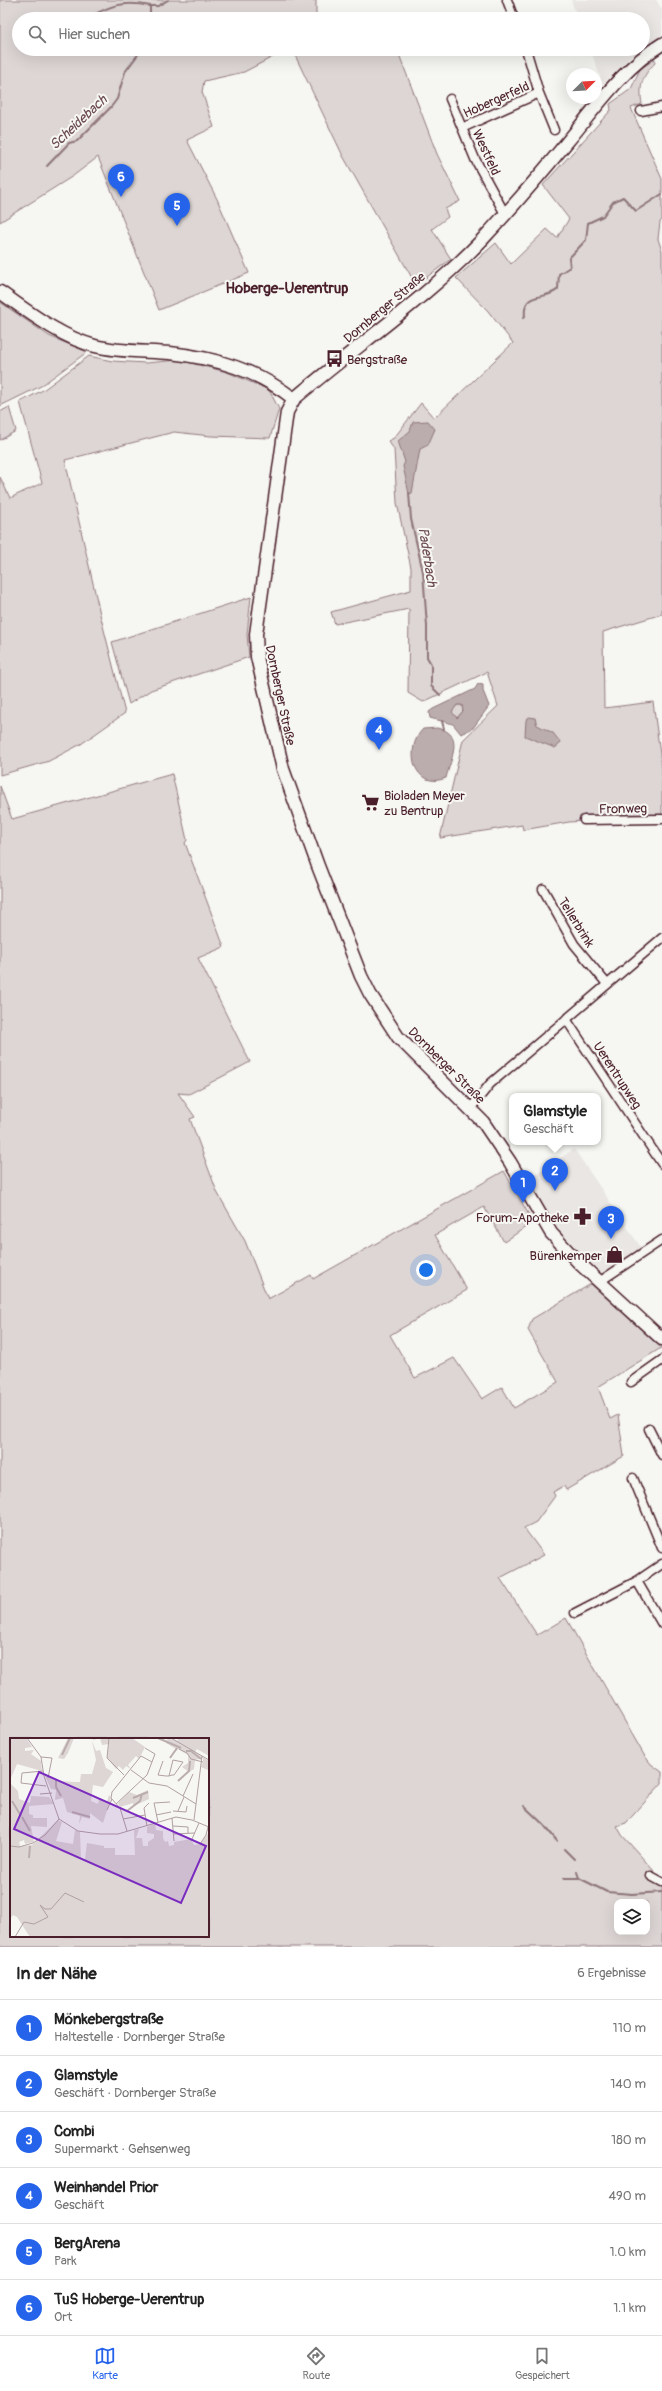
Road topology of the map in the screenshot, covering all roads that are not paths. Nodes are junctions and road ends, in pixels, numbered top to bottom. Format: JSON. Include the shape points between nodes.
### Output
{"nodes":[{"id":1,"x":507,"y":0,"type":"edge"},
{"id":2,"x":511,"y":12,"type":"edge"},
{"id":3,"x":662,"y":44,"type":"edge"},
{"id":4,"x":650,"y":52,"type":"edge"},
{"id":5,"x":528,"y":56,"type":"edge"},
{"id":6,"x":644,"y":56,"type":"edge"},
{"id":7,"x":539,"y":93,"type":"junction"},
{"id":8,"x":450,"y":99,"type":"dead end"},
{"id":9,"x":662,"y":108,"type":"edge"},
{"id":10,"x":641,"y":112,"type":"dead end"},
{"id":11,"x":462,"y":128,"type":"junction"},
{"id":12,"x":554,"y":130,"type":"dead end"},
{"id":13,"x":505,"y":214,"type":"junction"},
{"id":14,"x":0,"y":292,"type":"edge"},
{"id":15,"x":294,"y":399,"type":"junction"},
{"id":16,"x":662,"y":819,"type":"edge"},
{"id":17,"x":584,"y":820,"type":"dead end"},
{"id":18,"x":543,"y":889,"type":"dead end"},
{"id":19,"x":662,"y":938,"type":"edge"},
{"id":20,"x":607,"y":984,"type":"junction"},
{"id":21,"x":566,"y":1019,"type":"junction"},
{"id":22,"x":470,"y":1108,"type":"junction"},
{"id":23,"x":662,"y":1164,"type":"edge"},
{"id":24,"x":662,"y":1240,"type":"edge"},
{"id":25,"x":598,"y":1282,"type":"junction"},
{"id":26,"x":662,"y":1339,"type":"edge"},
{"id":27,"x":662,"y":1360,"type":"edge"},
{"id":28,"x":631,"y":1382,"type":"dead end"},
{"id":29,"x":649,"y":1429,"type":"dead end"},
{"id":30,"x":662,"y":1455,"type":"edge"},
{"id":31,"x":633,"y":1478,"type":"dead end"},
{"id":32,"x":662,"y":1548,"type":"edge"},
{"id":33,"x":662,"y":1564,"type":"edge"},
{"id":34,"x":637,"y":1581,"type":"junction"},
{"id":35,"x":575,"y":1613,"type":"dead end"},
{"id":36,"x":662,"y":1624,"type":"edge"},
{"id":37,"x":651,"y":1876,"type":"dead end"},
{"id":38,"x":662,"y":1882,"type":"edge"}],
"edges":[{"from":1,"to":2,"type":"street"},
{"from":3,"to":4,"type":"main road","name":"Dornberger Straße"},
{"from":5,"to":7,"type":"street","name":"Hobergerfeld"},
{"from":6,"to":13,"type":"main road","name":"Dornberger Straße","via":[[624,73]]},
{"from":7,"to":11,"type":"street","name":"Hobergerfeld"},
{"from":7,"to":12,"type":"street","name":"Hobergerfeld"},
{"from":8,"to":11,"type":"street","name":"Westfeld"},
{"from":9,"to":10,"type":"street"},
{"from":11,"to":13,"type":"street","name":"Westfeld","via":[[484,177]]},
{"from":13,"to":15,"type":"main road","name":"Dornberger Straße","via":[[480,242],[443,276]]},
{"from":14,"to":15,"type":"main road","via":[[49,325],[93,346],[170,353],[222,362],[262,377]]},
{"from":15,"to":22,"type":"main road","name":"Dornberger Straße","via":[[287,412],[256,634],[257,657],[276,742],[313,853],[370,994],[398,1037]]},
{"from":16,"to":17,"type":"street","name":"Fronweg"},
{"from":18,"to":20,"type":"street","name":"Tellerbrink","via":[[574,944]]},
{"from":19,"to":20,"type":"street"},
{"from":20,"to":21,"type":"street"},
{"from":21,"to":22,"type":"street","via":[[490,1084]]},
{"from":21,"to":23,"type":"street","name":"Uerentrupweg"},
{"from":22,"to":25,"type":"main road","name":"Dornberger Straße","via":[[503,1151],[547,1229]]},
{"from":24,"to":25,"type":"street"},
{"from":25,"to":26,"type":"main road","name":"Dornberger Straße"},
{"from":27,"to":28,"type":"street"},
{"from":29,"to":30,"type":"street"},
{"from":31,"to":32,"type":"street"},
{"from":33,"to":34,"type":"street"},
{"from":34,"to":35,"type":"street"},
{"from":34,"to":36,"type":"street"},
{"from":37,"to":38,"type":"street"}]}
